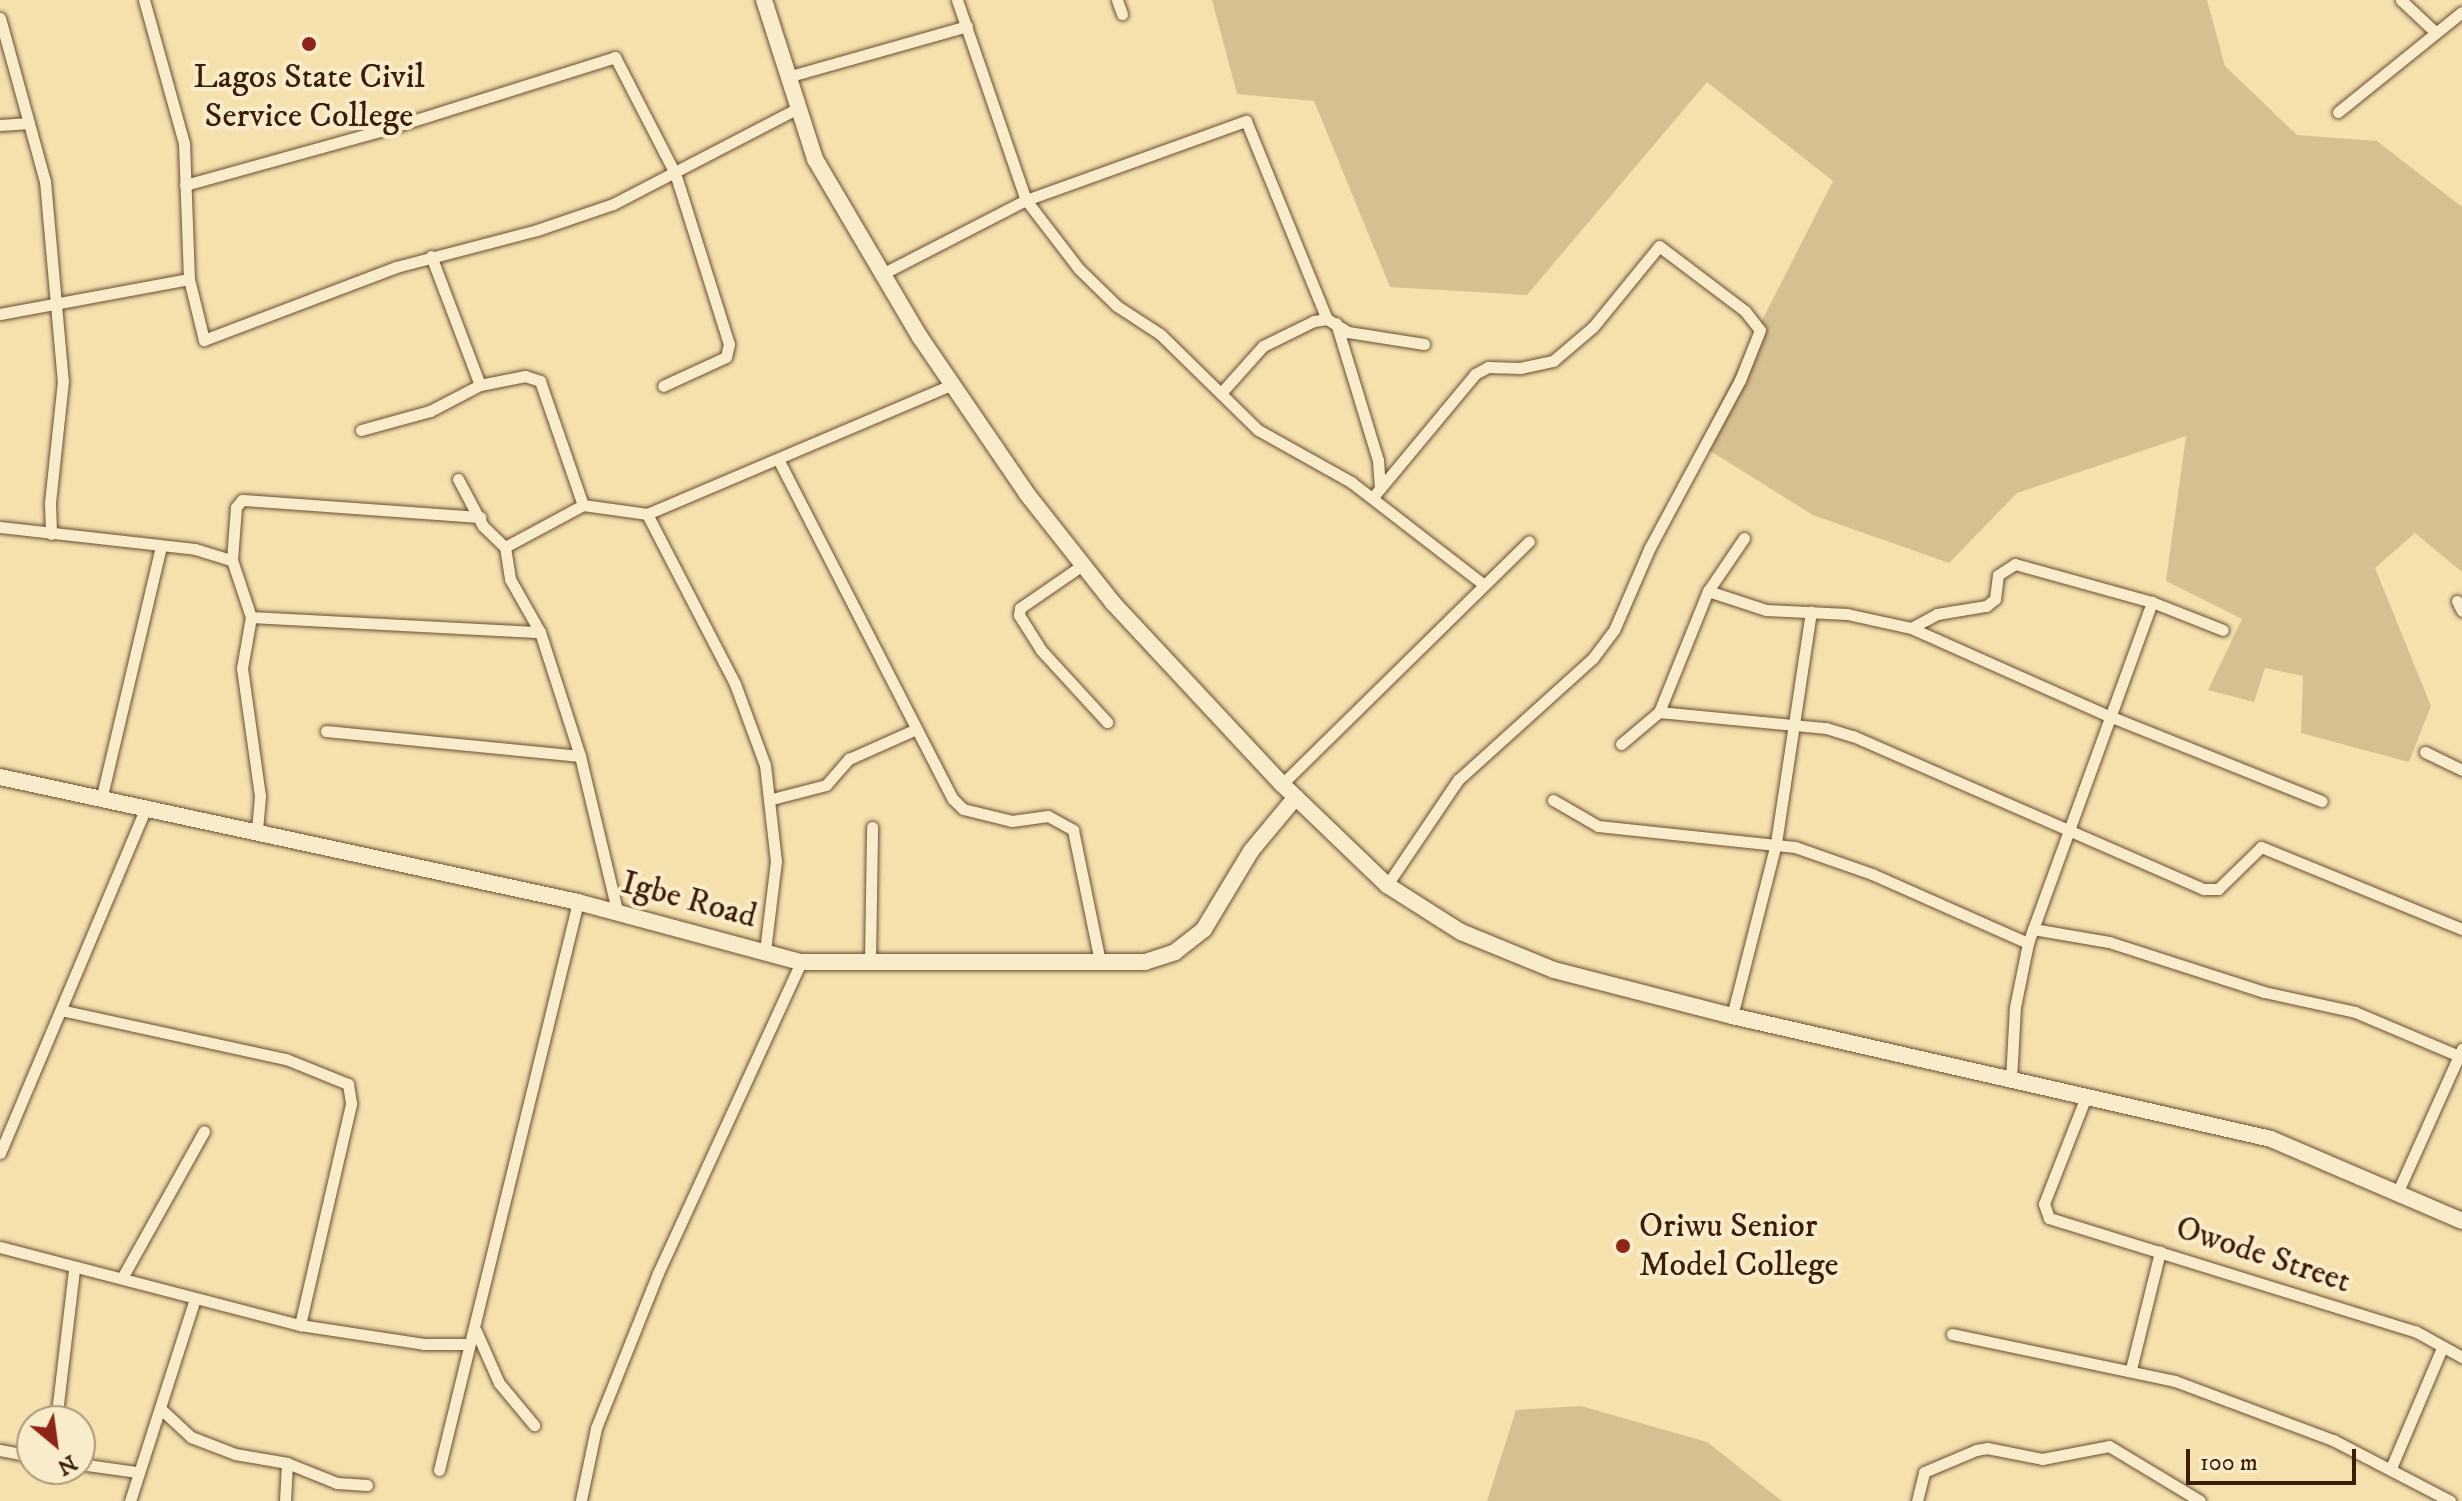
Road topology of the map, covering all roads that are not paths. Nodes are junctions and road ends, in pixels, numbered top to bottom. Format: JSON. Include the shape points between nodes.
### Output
{"nodes":[{"id":1,"x":144,"y":0,"type":"edge"},
{"id":2,"x":764,"y":0,"type":"edge"},
{"id":3,"x":957,"y":0,"type":"edge"},
{"id":4,"x":1117,"y":0,"type":"edge"},
{"id":5,"x":2401,"y":0,"type":"edge"},
{"id":6,"x":2462,"y":12,"type":"edge"},
{"id":7,"x":1122,"y":14,"type":"dead end"},
{"id":8,"x":0,"y":18,"type":"edge"},
{"id":9,"x":967,"y":26,"type":"junction"},
{"id":10,"x":2434,"y":31,"type":"junction"},
{"id":11,"x":787,"y":77,"type":"junction"},
{"id":12,"x":796,"y":109,"type":"junction"},
{"id":13,"x":2338,"y":112,"type":"dead end"},
{"id":14,"x":29,"y":123,"type":"junction"},
{"id":15,"x":0,"y":125,"type":"edge"},
{"id":16,"x":675,"y":173,"type":"junction"},
{"id":17,"x":185,"y":185,"type":"junction"},
{"id":18,"x":1026,"y":200,"type":"junction"},
{"id":19,"x":431,"y":256,"type":"junction"},
{"id":20,"x":882,"y":274,"type":"junction"},
{"id":21,"x":189,"y":279,"type":"junction"},
{"id":22,"x":56,"y":301,"type":"junction"},
{"id":23,"x":0,"y":314,"type":"edge"},
{"id":24,"x":1332,"y":321,"type":"junction"},
{"id":25,"x":1424,"y":344,"type":"dead end"},
{"id":26,"x":480,"y":385,"type":"junction"},
{"id":27,"x":951,"y":385,"type":"junction"},
{"id":28,"x":663,"y":386,"type":"dead end"},
{"id":29,"x":1221,"y":393,"type":"junction"},
{"id":30,"x":361,"y":430,"type":"dead end"},
{"id":31,"x":779,"y":461,"type":"junction"},
{"id":32,"x":458,"y":479,"type":"dead end"},
{"id":33,"x":1377,"y":493,"type":"junction"},
{"id":34,"x":583,"y":505,"type":"junction"},
{"id":35,"x":647,"y":514,"type":"junction"},
{"id":36,"x":480,"y":517,"type":"junction"},
{"id":37,"x":0,"y":527,"type":"edge"},
{"id":38,"x":51,"y":534,"type":"junction"},
{"id":39,"x":1744,"y":538,"type":"dead end"},
{"id":40,"x":1529,"y":541,"type":"dead end"},
{"id":41,"x":161,"y":546,"type":"junction"},
{"id":42,"x":505,"y":547,"type":"junction"},
{"id":43,"x":232,"y":560,"type":"junction"},
{"id":44,"x":1081,"y":566,"type":"junction"},
{"id":45,"x":1483,"y":584,"type":"junction"},
{"id":46,"x":1708,"y":591,"type":"junction"},
{"id":47,"x":2152,"y":602,"type":"junction"},
{"id":48,"x":1811,"y":612,"type":"junction"},
{"id":49,"x":251,"y":617,"type":"junction"},
{"id":50,"x":1911,"y":628,"type":"junction"},
{"id":51,"x":2223,"y":630,"type":"dead end"},
{"id":52,"x":540,"y":632,"type":"junction"},
{"id":53,"x":1659,"y":712,"type":"junction"},
{"id":54,"x":2109,"y":716,"type":"junction"},
{"id":55,"x":1107,"y":722,"type":"dead end"},
{"id":56,"x":1793,"y":725,"type":"junction"},
{"id":57,"x":916,"y":729,"type":"junction"},
{"id":58,"x":326,"y":731,"type":"dead end"},
{"id":59,"x":1621,"y":744,"type":"dead end"},
{"id":60,"x":2425,"y":752,"type":"dead end"},
{"id":61,"x":580,"y":756,"type":"junction"},
{"id":62,"x":2462,"y":770,"type":"edge"},
{"id":63,"x":0,"y":777,"type":"edge"},
{"id":64,"x":1282,"y":784,"type":"junction"},
{"id":65,"x":1296,"y":797,"type":"junction"},
{"id":66,"x":772,"y":799,"type":"junction"},
{"id":67,"x":101,"y":800,"type":"junction"},
{"id":68,"x":1553,"y":800,"type":"dead end"},
{"id":69,"x":2322,"y":801,"type":"dead end"},
{"id":70,"x":145,"y":810,"type":"junction"},
{"id":71,"x":872,"y":827,"type":"dead end"},
{"id":72,"x":2071,"y":831,"type":"junction"},
{"id":73,"x":257,"y":834,"type":"junction"},
{"id":74,"x":1776,"y":843,"type":"junction"},
{"id":75,"x":1387,"y":885,"type":"junction"},
{"id":76,"x":578,"y":902,"type":"junction"},
{"id":77,"x":618,"y":914,"type":"junction"},
{"id":78,"x":2033,"y":929,"type":"junction"},
{"id":79,"x":2462,"y":929,"type":"edge"},
{"id":80,"x":2028,"y":943,"type":"junction"},
{"id":81,"x":765,"y":951,"type":"junction"},
{"id":82,"x":870,"y":961,"type":"junction"},
{"id":83,"x":801,"y":962,"type":"junction"},
{"id":84,"x":1100,"y":962,"type":"junction"},
{"id":85,"x":65,"y":1011,"type":"junction"},
{"id":86,"x":1732,"y":1016,"type":"junction"},
{"id":87,"x":2460,"y":1052,"type":"edge"},
{"id":88,"x":2011,"y":1080,"type":"junction"},
{"id":89,"x":2087,"y":1094,"type":"junction"},
{"id":90,"x":204,"y":1131,"type":"dead end"},
{"id":91,"x":0,"y":1153,"type":"edge"},
{"id":92,"x":2399,"y":1189,"type":"junction"},
{"id":93,"x":2462,"y":1221,"type":"edge"},
{"id":94,"x":0,"y":1247,"type":"edge"},
{"id":95,"x":2160,"y":1252,"type":"junction"},
{"id":96,"x":74,"y":1269,"type":"junction"},
{"id":97,"x":122,"y":1278,"type":"junction"},
{"id":98,"x":195,"y":1299,"type":"junction"},
{"id":99,"x":300,"y":1325,"type":"junction"},
{"id":100,"x":475,"y":1331,"type":"junction"},
{"id":101,"x":1952,"y":1334,"type":"dead end"},
{"id":102,"x":466,"y":1344,"type":"junction"},
{"id":103,"x":2442,"y":1348,"type":"junction"},
{"id":104,"x":2462,"y":1357,"type":"edge"},
{"id":105,"x":2131,"y":1369,"type":"junction"},
{"id":106,"x":58,"y":1405,"type":"edge"},
{"id":107,"x":162,"y":1410,"type":"junction"},
{"id":108,"x":534,"y":1425,"type":"dead end"},
{"id":109,"x":287,"y":1463,"type":"junction"},
{"id":110,"x":96,"y":1466,"type":"edge"},
{"id":111,"x":2391,"y":1468,"type":"junction"},
{"id":112,"x":439,"y":1470,"type":"dead end"},
{"id":113,"x":137,"y":1472,"type":"junction"},
{"id":114,"x":367,"y":1485,"type":"dead end"},
{"id":115,"x":581,"y":1500,"type":"edge"},
{"id":116,"x":130,"y":1501,"type":"edge"},
{"id":117,"x":285,"y":1501,"type":"edge"},
{"id":118,"x":1917,"y":1501,"type":"edge"},
{"id":119,"x":2200,"y":1501,"type":"edge"},
{"id":120,"x":2450,"y":1501,"type":"edge"}],
"edges":[{"from":1,"to":17,"type":"street","via":[[184,143]]},
{"from":2,"to":11,"type":"main road"},
{"from":3,"to":9,"type":"street"},
{"from":4,"to":7,"type":"street"},
{"from":5,"to":10,"type":"street"},
{"from":6,"to":10,"type":"street"},
{"from":8,"to":14,"type":"street"},
{"from":9,"to":11,"type":"street"},
{"from":9,"to":18,"type":"street"},
{"from":10,"to":13,"type":"street"},
{"from":11,"to":12,"type":"main road"},
{"from":12,"to":16,"type":"street"},
{"from":12,"to":20,"type":"main road","via":[[815,159]]},
{"from":14,"to":15,"type":"street"},
{"from":14,"to":22,"type":"street","via":[[45,181]]},
{"from":16,"to":17,"type":"street","via":[[615,57]]},
{"from":16,"to":19,"type":"street","via":[[613,204],[537,230]]},
{"from":16,"to":28,"type":"street","via":[[729,352]]},
{"from":17,"to":21,"type":"street"},
{"from":18,"to":20,"type":"street"},
{"from":18,"to":24,"type":"street","via":[[1246,121]]},
{"from":18,"to":29,"type":"street","via":[[1096,288],[1160,334]]},
{"from":19,"to":21,"type":"street","via":[[268,314],[212,340],[201,335]]},
{"from":19,"to":26,"type":"street"},
{"from":20,"to":27,"type":"main road"},
{"from":21,"to":22,"type":"street"},
{"from":22,"to":23,"type":"street"},
{"from":22,"to":38,"type":"street","via":[[63,381]]},
{"from":24,"to":25,"type":"street","via":[[1348,332]]},
{"from":24,"to":29,"type":"street","via":[[1280,334]]},
{"from":24,"to":33,"type":"street","via":[[1378,460]]},
{"from":26,"to":30,"type":"street","via":[[430,411]]},
{"from":26,"to":34,"type":"street","via":[[525,376],[540,381]]},
{"from":27,"to":31,"type":"street"},
{"from":27,"to":44,"type":"main road"},
{"from":29,"to":33,"type":"street","via":[[1258,430]]},
{"from":31,"to":35,"type":"street"},
{"from":31,"to":57,"type":"street"},
{"from":32,"to":36,"type":"street"},
{"from":33,"to":45,"type":"street"},
{"from":33,"to":75,"type":"street","via":[[1475,374],[1488,367],[1553,361],[1593,327],[1659,246],[1745,311],[1760,330],[1614,630],[1593,658],[1458,780]]},
{"from":34,"to":35,"type":"street"},
{"from":34,"to":42,"type":"street"},
{"from":35,"to":66,"type":"street","via":[[735,684]]},
{"from":36,"to":42,"type":"street","via":[[489,535]]},
{"from":36,"to":43,"type":"street","via":[[242,500],[236,507]]},
{"from":37,"to":38,"type":"street"},
{"from":38,"to":41,"type":"street"},
{"from":39,"to":46,"type":"street"},
{"from":40,"to":45,"type":"street"},
{"from":41,"to":43,"type":"street"},
{"from":41,"to":67,"type":"street"},
{"from":42,"to":52,"type":"street","via":[[510,579]]},
{"from":43,"to":49,"type":"street"},
{"from":44,"to":55,"type":"street","via":[[1020,608],[1019,615],[1041,650]]},
{"from":44,"to":64,"type":"main road"},
{"from":45,"to":64,"type":"street"},
{"from":46,"to":48,"type":"street","via":[[1766,610]]},
{"from":46,"to":53,"type":"street"},
{"from":47,"to":50,"type":"street","via":[[2015,564],[1998,575],[1995,599],[1986,606],[1937,614]]},
{"from":47,"to":51,"type":"street"},
{"from":47,"to":54,"type":"street"},
{"from":48,"to":50,"type":"street"},
{"from":48,"to":56,"type":"street"},
{"from":49,"to":52,"type":"street"},
{"from":49,"to":73,"type":"street","via":[[242,668],[260,796]]},
{"from":50,"to":54,"type":"street"},
{"from":52,"to":61,"type":"street"},
{"from":53,"to":56,"type":"street"},
{"from":53,"to":59,"type":"street"},
{"from":54,"to":69,"type":"street"},
{"from":54,"to":72,"type":"street"},
{"from":56,"to":72,"type":"street","via":[[1875,743]]},
{"from":56,"to":74,"type":"street"},
{"from":57,"to":66,"type":"street","via":[[849,759],[826,785]]},
{"from":57,"to":84,"type":"street","via":[[963,809],[1012,821],[1048,816],[1073,830]]},
{"from":58,"to":61,"type":"street"},
{"from":60,"to":62,"type":"street"},
{"from":61,"to":77,"type":"street"},
{"from":63,"to":67,"type":"main road","name":"Igbe Road"},
{"from":64,"to":65,"type":"main road"},
{"from":65,"to":75,"type":"main road"},
{"from":65,"to":84,"type":"main road","name":"Igbe Road","via":[[1251,851],[1192,942],[1145,962]]},
{"from":66,"to":81,"type":"street","via":[[776,861]]},
{"from":67,"to":70,"type":"main road","name":"Igbe Road"},
{"from":68,"to":74,"type":"street","via":[[1612,829]]},
{"from":70,"to":73,"type":"main road","name":"Igbe Road"},
{"from":70,"to":85,"type":"street"},
{"from":71,"to":82,"type":"street"},
{"from":72,"to":78,"type":"street"},
{"from":72,"to":79,"type":"street","via":[[2212,890],[2261,847]]},
{"from":73,"to":76,"type":"main road","name":"Igbe Road"},
{"from":74,"to":80,"type":"street","via":[[1849,864]]},
{"from":74,"to":86,"type":"street"},
{"from":75,"to":86,"type":"main road","via":[[1461,932],[1512,955]]},
{"from":76,"to":77,"type":"main road","name":"Igbe Road"},
{"from":76,"to":100,"type":"street","via":[[484,1276]]},
{"from":77,"to":81,"type":"main road","name":"Igbe Road"},
{"from":78,"to":80,"type":"street"},
{"from":78,"to":87,"type":"street","via":[[2109,942],[2264,992],[2355,1012]]},
{"from":80,"to":88,"type":"street","via":[[2015,1007]]},
{"from":81,"to":83,"type":"main road","name":"Igbe Road"},
{"from":82,"to":83,"type":"main road","name":"Igbe Road"},
{"from":82,"to":84,"type":"main road","name":"Igbe Road"},
{"from":83,"to":115,"type":"street","via":[[658,1273],[596,1428]]},
{"from":85,"to":91,"type":"street"},
{"from":85,"to":99,"type":"street","via":[[286,1059],[348,1084],[351,1104]]},
{"from":86,"to":88,"type":"main road"},
{"from":87,"to":92,"type":"street"},
{"from":88,"to":89,"type":"main road"},
{"from":89,"to":92,"type":"main road","via":[[2271,1139]]},
{"from":89,"to":95,"type":"street","name":"Owode Street","via":[[2043,1214]]},
{"from":90,"to":97,"type":"street"},
{"from":92,"to":93,"type":"main road"},
{"from":94,"to":96,"type":"street"},
{"from":95,"to":103,"type":"street","name":"Owode Street","via":[[2415,1331]]},
{"from":95,"to":105,"type":"street"},
{"from":96,"to":97,"type":"street"},
{"from":96,"to":106,"type":"street"},
{"from":97,"to":98,"type":"street"},
{"from":98,"to":99,"type":"street"},
{"from":98,"to":107,"type":"street"},
{"from":99,"to":102,"type":"street","via":[[424,1344]]},
{"from":100,"to":102,"type":"street"},
{"from":100,"to":108,"type":"street","via":[[499,1383]]},
{"from":101,"to":105,"type":"street"},
{"from":102,"to":112,"type":"street"},
{"from":103,"to":104,"type":"street","name":"Owode Street"},
{"from":103,"to":111,"type":"street"},
{"from":105,"to":111,"type":"street","via":[[2296,1426]]},
{"from":107,"to":109,"type":"street","via":[[191,1437],[235,1454]]},
{"from":107,"to":113,"type":"street"},
{"from":109,"to":114,"type":"street","via":[[337,1483]]},
{"from":109,"to":117,"type":"street"},
{"from":110,"to":113,"type":"street"},
{"from":111,"to":120,"type":"street"},
{"from":113,"to":116,"type":"street"},
{"from":118,"to":119,"type":"street","via":[[1924,1472],[1976,1450],[2042,1459],[2109,1446]]}]}
